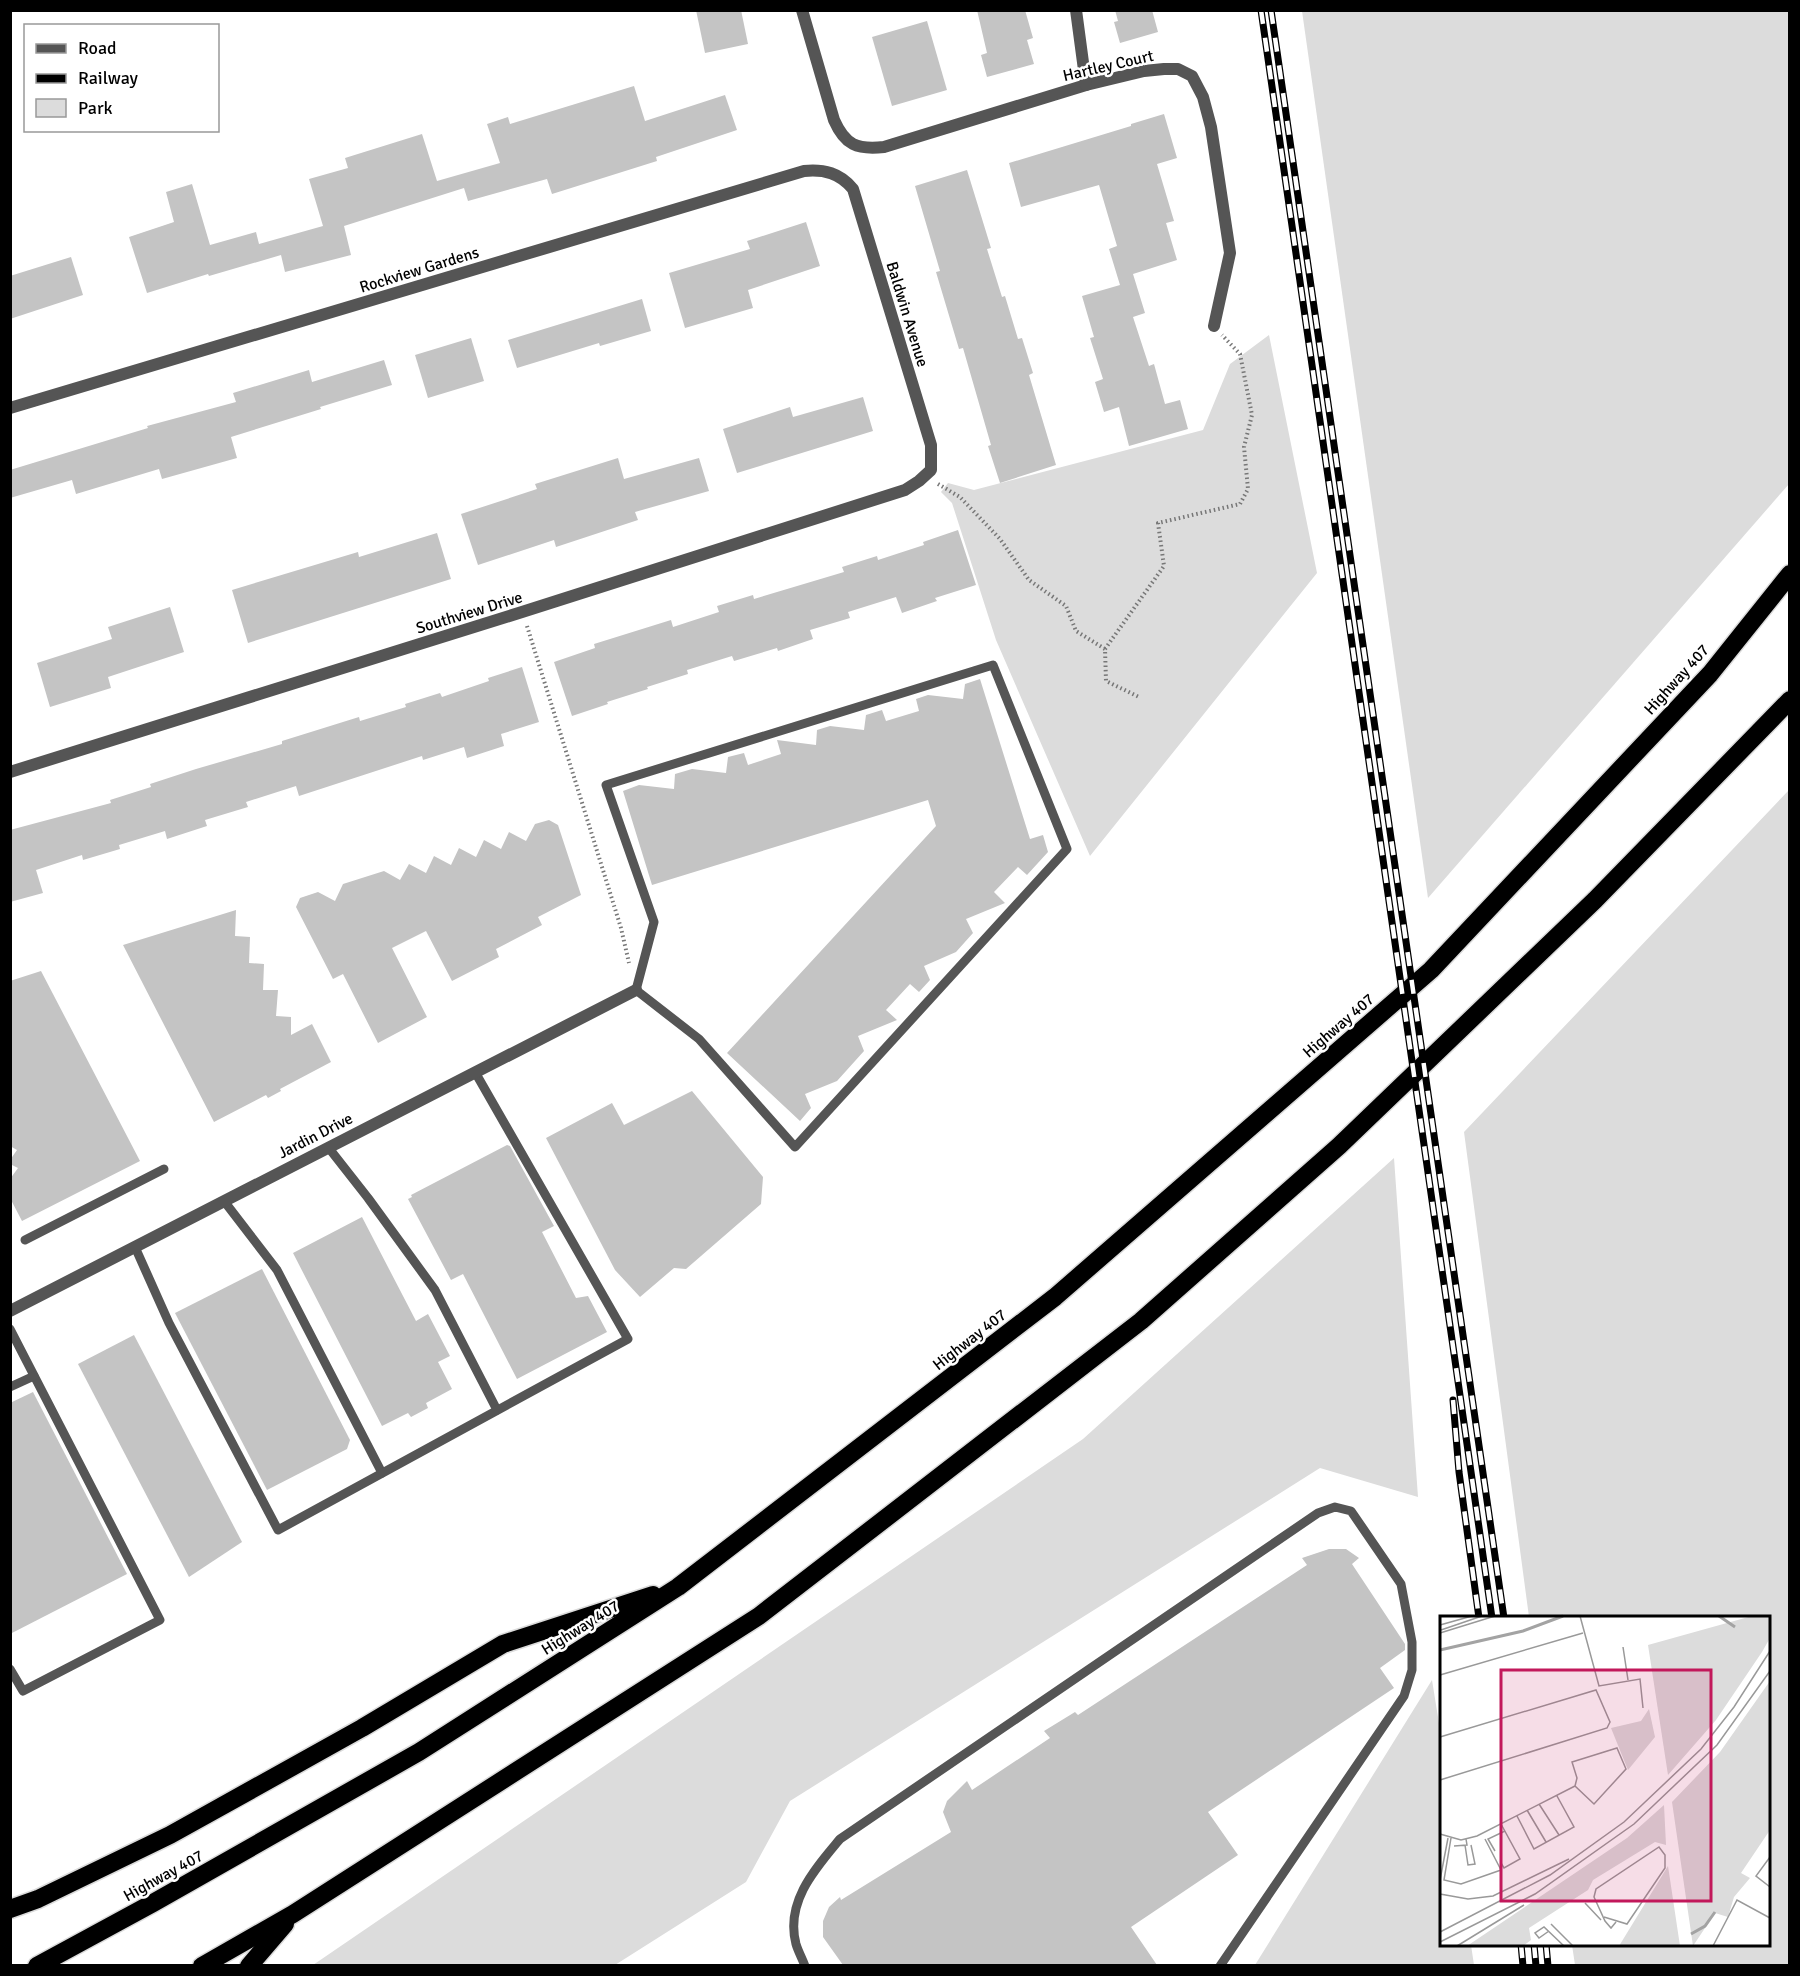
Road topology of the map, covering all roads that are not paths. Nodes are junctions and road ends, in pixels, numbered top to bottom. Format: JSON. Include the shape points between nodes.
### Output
{"nodes":[{"id":1,"x":802,"y":10,"type":"edge"},
{"id":2,"x":1076,"y":10,"type":"edge"},
{"id":3,"x":1086,"y":85,"type":"junction"},
{"id":4,"x":837,"y":175,"type":"joint"},
{"id":5,"x":1214,"y":326,"type":"road end"},
{"id":6,"x":10,"y":408,"type":"edge"},
{"id":7,"x":928,"y":473,"type":"joint"},
{"id":8,"x":1790,"y":574,"type":"edge"},
{"id":9,"x":1790,"y":700,"type":"edge"},
{"id":10,"x":10,"y":772,"type":"edge"},
{"id":11,"x":636,"y":990,"type":"junction"},
{"id":12,"x":475,"y":1072,"type":"junction"},
{"id":13,"x":328,"y":1147,"type":"junction"},
{"id":14,"x":164,"y":1169,"type":"dead end"},
{"id":15,"x":224,"y":1201,"type":"junction"},
{"id":16,"x":25,"y":1240,"type":"dead end"},
{"id":17,"x":135,"y":1246,"type":"junction"},
{"id":18,"x":10,"y":1311,"type":"edge"},
{"id":19,"x":10,"y":1329,"type":"edge"},
{"id":20,"x":34,"y":1376,"type":"junction"},
{"id":21,"x":10,"y":1387,"type":"edge"},
{"id":22,"x":497,"y":1410,"type":"junction"},
{"id":23,"x":382,"y":1473,"type":"junction"},
{"id":24,"x":678,"y":1587,"type":"junction"},
{"id":25,"x":10,"y":1669,"type":"edge"},
{"id":26,"x":10,"y":1909,"type":"edge"},
{"id":27,"x":293,"y":1914,"type":"junction"},
{"id":28,"x":37,"y":1965,"type":"edge"},
{"id":29,"x":202,"y":1965,"type":"edge"},
{"id":30,"x":249,"y":1965,"type":"edge"},
{"id":31,"x":805,"y":1965,"type":"edge"},
{"id":32,"x":1220,"y":1965,"type":"edge"}],
"edges":[{"from":1,"to":3,"type":"street","name":"Hartley Court","via":[[840,135],[853,145],[868,149]]},
{"from":2,"to":3,"type":"street"},
{"from":3,"to":5,"type":"street","name":"Hartley Court","via":[[1144,71],[1178,69],[1192,76],[1203,96],[1230,253]]},
{"from":4,"to":6,"type":"street","name":"Rockview Gardens","via":[[804,171]]},
{"from":4,"to":7,"type":"street","name":"Baldwin Avenue","via":[[853,189],[931,445]]},
{"from":7,"to":10,"type":"street","name":"Southview Drive","via":[[905,490]]},
{"from":8,"to":24,"type":"highway","name":"Highway 407","via":[[1710,674],[1431,970],[1055,1296]]},
{"from":9,"to":27,"type":"highway","via":[[1595,900],[1356,1129],[1141,1321],[759,1616]]},
{"from":11,"to":11,"type":"lane","via":[[699,1039],[795,1147],[1067,849],[993,665],[606,785],[654,922]]},
{"from":11,"to":12,"type":"street","name":"Jardin Drive"},
{"from":12,"to":13,"type":"street","name":"Jardin Drive"},
{"from":12,"to":22,"type":"lane","via":[[628,1339]]},
{"from":13,"to":15,"type":"street","name":"Jardin Drive"},
{"from":13,"to":22,"type":"lane","via":[[435,1290]]},
{"from":14,"to":16,"type":"lane"},
{"from":15,"to":17,"type":"street","name":"Jardin Drive"},
{"from":15,"to":23,"type":"lane","via":[[277,1270]]},
{"from":17,"to":18,"type":"street","name":"Jardin Drive"},
{"from":17,"to":23,"type":"lane","via":[[169,1323],[278,1530]]},
{"from":19,"to":20,"type":"lane"},
{"from":20,"to":21,"type":"lane"},
{"from":20,"to":25,"type":"lane","via":[[160,1620],[23,1691]]},
{"from":22,"to":23,"type":"lane"},
{"from":24,"to":26,"type":"highway","via":[[503,1644],[170,1835]]},
{"from":24,"to":28,"type":"highway","name":"Highway 407","via":[[419,1752]]},
{"from":27,"to":29,"type":"highway"},
{"from":27,"to":30,"type":"highway"},
{"from":31,"to":32,"type":"lane","via":[[795,1943],[794,1909],[812,1872],[840,1839],[1318,1513],[1335,1507],[1351,1511],[1401,1584],[1412,1642],[1412,1670],[1404,1696]]}]}
